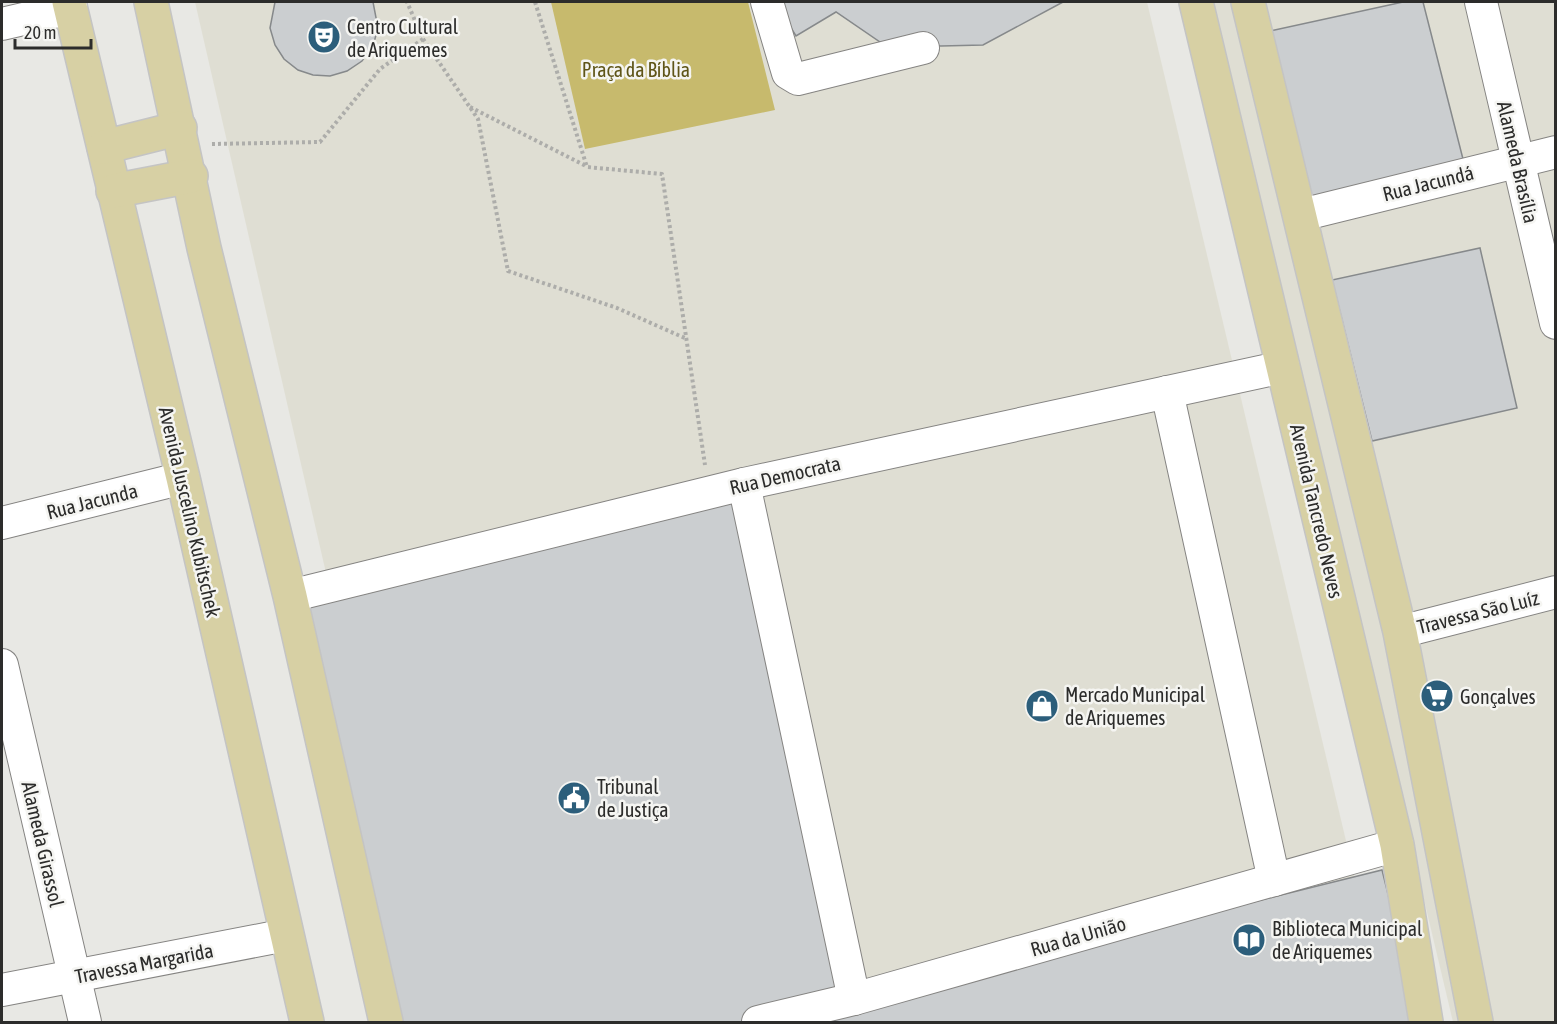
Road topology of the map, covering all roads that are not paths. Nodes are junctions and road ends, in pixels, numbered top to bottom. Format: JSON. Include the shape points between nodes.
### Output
{"nodes":[{"id":1,"x":151,"y":2,"type":"edge"},
{"id":2,"x":767,"y":2,"type":"edge"},
{"id":3,"x":1196,"y":2,"type":"edge"},
{"id":4,"x":1248,"y":2,"type":"edge"},
{"id":5,"x":1481,"y":2,"type":"edge"},
{"id":6,"x":70,"y":5,"type":"edge"},
{"id":7,"x":2,"y":24,"type":"edge"},
{"id":8,"x":923,"y":48,"type":"dead end"},
{"id":9,"x":1266,"y":78,"type":"junction"},
{"id":10,"x":1217,"y":87,"type":"junction"},
{"id":11,"x":182,"y":137,"type":"junction"},
{"id":12,"x":104,"y":147,"type":"junction"},
{"id":13,"x":1556,"y":152,"type":"edge"},
{"id":14,"x":1518,"y":160,"type":"junction"},
{"id":15,"x":191,"y":176,"type":"junction"},
{"id":16,"x":113,"y":191,"type":"junction"},
{"id":17,"x":1301,"y":215,"type":"junction"},
{"id":18,"x":1556,"y":323,"type":"edge"},
{"id":19,"x":1283,"y":367,"type":"junction"},
{"id":20,"x":1167,"y":393,"type":"junction"},
{"id":21,"x":183,"y":478,"type":"junction"},
{"id":22,"x":744,"y":484,"type":"junction"},
{"id":23,"x":2,"y":523,"type":"edge"},
{"id":24,"x":1556,"y":592,"type":"edge"},
{"id":25,"x":290,"y":596,"type":"junction"},
{"id":26,"x":1400,"y":632,"type":"junction"},
{"id":27,"x":2,"y":665,"type":"edge"},
{"id":28,"x":1397,"y":845,"type":"junction"},
{"id":29,"x":1274,"y":880,"type":"junction"},
{"id":30,"x":286,"y":935,"type":"junction"},
{"id":31,"x":74,"y":976,"type":"junction"},
{"id":32,"x":2,"y":990,"type":"edge"},
{"id":33,"x":854,"y":999,"type":"junction"},
{"id":34,"x":85,"y":1023,"type":"edge"},
{"id":35,"x":307,"y":1023,"type":"edge"},
{"id":36,"x":386,"y":1023,"type":"edge"},
{"id":37,"x":758,"y":1023,"type":"edge"},
{"id":38,"x":1426,"y":1023,"type":"edge"},
{"id":39,"x":1476,"y":1023,"type":"edge"}],
"edges":[{"from":1,"to":11,"type":"main road"},
{"from":2,"to":8,"type":"street","via":[[788,73],[798,79]]},
{"from":3,"to":10,"type":"main road","name":"Avenida Tancredo Neves"},
{"from":4,"to":9,"type":"main road"},
{"from":5,"to":14,"type":"street","name":"Alameda Brasília"},
{"from":6,"to":7,"type":"street"},
{"from":6,"to":12,"type":"main road","name":"Avenida Juscelino Kubitschek"},
{"from":9,"to":10,"type":"main road"},
{"from":9,"to":17,"type":"main road"},
{"from":10,"to":19,"type":"main road","name":"Avenida Tancredo Neves"},
{"from":11,"to":12,"type":"main road"},
{"from":11,"to":15,"type":"main road"},
{"from":12,"to":16,"type":"main road","name":"Avenida Juscelino Kubitschek"},
{"from":13,"to":14,"type":"street","name":"Rua Jacundá"},
{"from":14,"to":17,"type":"street","name":"Rua Jacundá"},
{"from":14,"to":18,"type":"street","name":"Alameda Brasília"},
{"from":15,"to":16,"type":"main road"},
{"from":15,"to":25,"type":"main road","via":[[204,248]]},
{"from":16,"to":21,"type":"main road","name":"Avenida Juscelino Kubitschek"},
{"from":17,"to":26,"type":"main road"},
{"from":19,"to":20,"type":"street","name":"Rua Democrata"},
{"from":19,"to":28,"type":"main road","name":"Avenida Tancredo Neves"},
{"from":20,"to":22,"type":"street","name":"Rua Democrata"},
{"from":20,"to":29,"type":"street"},
{"from":21,"to":23,"type":"street","name":"Rua Jacunda"},
{"from":21,"to":30,"type":"main road","name":"Avenida Juscelino Kubitschek"},
{"from":22,"to":25,"type":"street","name":"Rua Democrata"},
{"from":22,"to":33,"type":"street"},
{"from":24,"to":26,"type":"street","name":"Travessa São Luíz"},
{"from":25,"to":36,"type":"main road"},
{"from":26,"to":39,"type":"main road"},
{"from":27,"to":31,"type":"street","name":"Alameda Girassol"},
{"from":28,"to":29,"type":"street","name":"Rua da União"},
{"from":28,"to":38,"type":"main road","name":"Avenida Tancredo Neves"},
{"from":29,"to":33,"type":"street","name":"Rua da União"},
{"from":30,"to":31,"type":"street","name":"Travessa Margarida"},
{"from":30,"to":35,"type":"main road","name":"Avenida Juscelino Kubitschek"},
{"from":31,"to":32,"type":"street","name":"Travessa Margarida"},
{"from":31,"to":34,"type":"street","name":"Alameda Girassol"},
{"from":33,"to":37,"type":"street","name":"Rua da União"}]}
